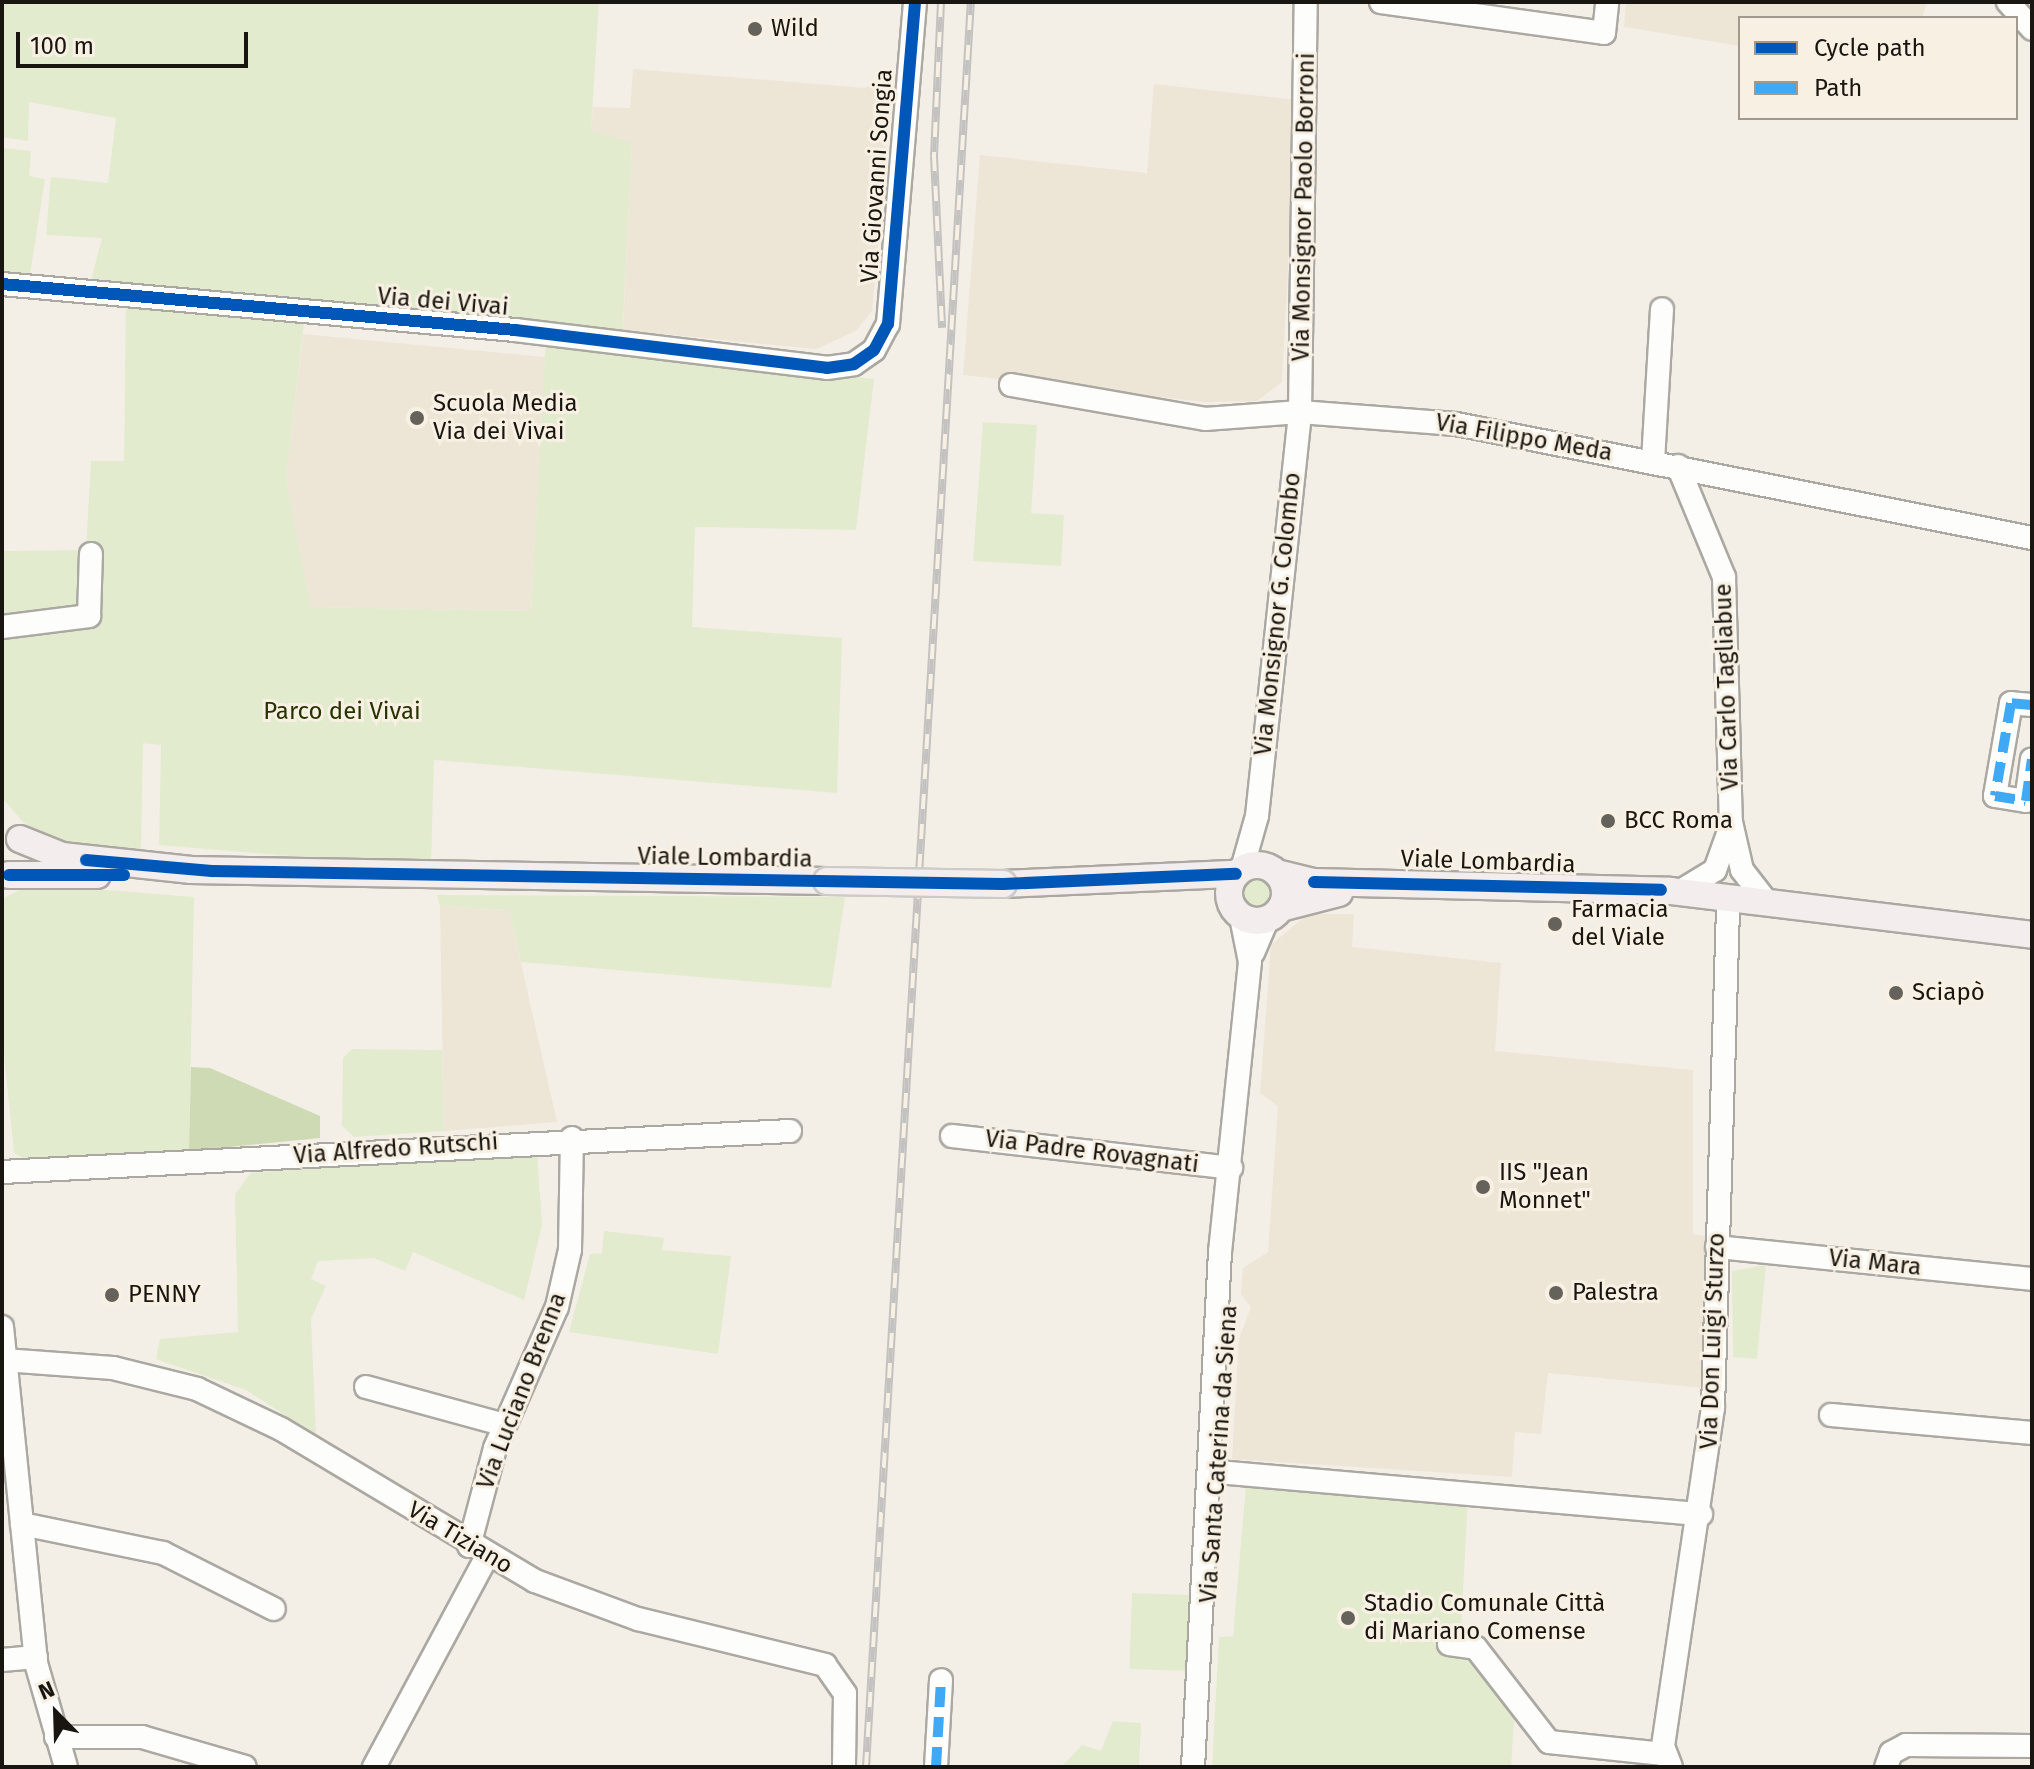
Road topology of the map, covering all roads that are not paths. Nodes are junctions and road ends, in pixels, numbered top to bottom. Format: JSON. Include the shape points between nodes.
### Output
{"nodes":[{"id":1,"x":915,"y":2,"type":"edge"},
{"id":2,"x":1306,"y":2,"type":"edge"},
{"id":3,"x":1381,"y":2,"type":"edge"},
{"id":4,"x":1607,"y":2,"type":"edge"},
{"id":5,"x":2008,"y":2,"type":"edge"},
{"id":6,"x":2023,"y":2,"type":"edge"},
{"id":7,"x":2032,"y":12,"type":"edge"},
{"id":8,"x":2032,"y":29,"type":"edge"},
{"id":9,"x":2,"y":284,"type":"edge"},
{"id":10,"x":1662,"y":309,"type":"dead end"},
{"id":11,"x":874,"y":350,"type":"joint"},
{"id":12,"x":1011,"y":385,"type":"dead end"},
{"id":13,"x":1300,"y":412,"type":"junction"},
{"id":14,"x":1653,"y":461,"type":"junction"},
{"id":15,"x":1678,"y":466,"type":"junction"},
{"id":16,"x":2032,"y":538,"type":"edge"},
{"id":17,"x":91,"y":554,"type":"dead end"},
{"id":18,"x":2,"y":627,"type":"edge"},
{"id":19,"x":2032,"y":705,"type":"edge"},
{"id":20,"x":2032,"y":759,"type":"edge"},
{"id":21,"x":1257,"y":816,"type":"junction"},
{"id":22,"x":1731,"y":822,"type":"junction"},
{"id":23,"x":8,"y":830,"type":"edge"},
{"id":24,"x":212,"y":871,"type":"junction"},
{"id":25,"x":1239,"y":872,"type":"junction"},
{"id":26,"x":1275,"y":872,"type":"junction"},
{"id":27,"x":4,"y":878,"type":"edge"},
{"id":28,"x":1163,"y":883,"type":"junction"},
{"id":29,"x":1679,"y":892,"type":"junction"},
{"id":30,"x":1765,"y":899,"type":"junction"},
{"id":31,"x":1728,"y":908,"type":"junction"},
{"id":32,"x":1255,"y":913,"type":"junction"},
{"id":33,"x":1919,"y":922,"type":"junction"},
{"id":34,"x":2032,"y":935,"type":"edge"},
{"id":35,"x":790,"y":1131,"type":"dead end"},
{"id":36,"x":952,"y":1136,"type":"dead end"},
{"id":37,"x":572,"y":1138,"type":"junction"},
{"id":38,"x":1231,"y":1168,"type":"junction"},
{"id":39,"x":2,"y":1172,"type":"edge"},
{"id":40,"x":1227,"y":1218,"type":"junction"},
{"id":41,"x":1717,"y":1247,"type":"junction"},
{"id":42,"x":2032,"y":1279,"type":"edge"},
{"id":43,"x":2,"y":1327,"type":"edge"},
{"id":44,"x":4,"y":1360,"type":"junction"},
{"id":45,"x":366,"y":1387,"type":"dead end"},
{"id":46,"x":1831,"y":1415,"type":"dead end"},
{"id":47,"x":505,"y":1425,"type":"junction"},
{"id":48,"x":2032,"y":1433,"type":"edge"},
{"id":49,"x":7,"y":1434,"type":"edge"},
{"id":50,"x":1217,"y":1472,"type":"junction"},
{"id":51,"x":1701,"y":1514,"type":"junction"},
{"id":52,"x":22,"y":1524,"type":"junction"},
{"id":53,"x":478,"y":1551,"type":"junction"},
{"id":54,"x":274,"y":1609,"type":"dead end"},
{"id":55,"x":1449,"y":1644,"type":"dead end"},
{"id":56,"x":36,"y":1657,"type":"junction"},
{"id":57,"x":2,"y":1660,"type":"edge"},
{"id":58,"x":941,"y":1680,"type":"dead end"},
{"id":59,"x":1199,"y":1689,"type":"junction"},
{"id":60,"x":56,"y":1737,"type":"junction"},
{"id":61,"x":2032,"y":1746,"type":"edge"},
{"id":62,"x":1667,"y":1760,"type":"edge"},
{"id":63,"x":66,"y":1767,"type":"edge"},
{"id":64,"x":245,"y":1767,"type":"edge"},
{"id":65,"x":374,"y":1767,"type":"edge"},
{"id":66,"x":844,"y":1767,"type":"edge"},
{"id":67,"x":936,"y":1767,"type":"edge"},
{"id":68,"x":1193,"y":1767,"type":"edge"},
{"id":69,"x":1886,"y":1767,"type":"edge"}],
"edges":[{"from":1,"to":11,"type":"street","name":"Via Giovanni Songia","via":[[888,324]]},
{"from":2,"to":13,"type":"street","name":"Via Monsignor Paolo Borroni"},
{"from":3,"to":4,"type":"street","via":[[1604,33]]},
{"from":5,"to":8,"type":"street"},
{"from":6,"to":7,"type":"street"},
{"from":9,"to":11,"type":"street","name":"Via dei Vivai","via":[[515,330],[827,368],[854,364]]},
{"from":10,"to":14,"type":"street"},
{"from":12,"to":13,"type":"street","name":"Via Filippo Meda","via":[[1205,419]]},
{"from":13,"to":14,"type":"street","name":"Via Filippo Meda","via":[[1456,424]]},
{"from":13,"to":21,"type":"street","name":"Via Monsignor G. Colombo"},
{"from":14,"to":15,"type":"street","name":"Via Filippo Meda"},
{"from":15,"to":16,"type":"street","name":"Via Filippo Meda"},
{"from":15,"to":22,"type":"street","name":"Via Carlo Tagliabue","via":[[1727,592]]},
{"from":17,"to":18,"type":"street","via":[[89,616]]},
{"from":19,"to":20,"type":"street","via":[[2011,703],[1995,796],[2026,801]]},
{"from":21,"to":25,"type":"street","name":"Via Monsignor G. Colombo"},
{"from":21,"to":26,"type":"street","name":"Via Monsignor G. Colombo"},
{"from":22,"to":29,"type":"street","name":"Via Carlo Tagliabue","via":[[1715,870]]},
{"from":22,"to":30,"type":"street","name":"Via Carlo Tagliabue","via":[[1742,870]]},
{"from":23,"to":24,"type":"main road","name":"Viale Lombardia","via":[[76,858]]},
{"from":23,"to":27,"type":"main road","via":[[23,858]]},
{"from":24,"to":27,"type":"main road","name":"Viale Lombardia"},
{"from":24,"to":28,"type":"main road","name":"Viale Lombardia","bridge":true},
{"from":25,"to":26,"type":"main road","name":"Viale Lombardia"},
{"from":25,"to":28,"type":"main road","name":"Viale Lombardia"},
{"from":25,"to":32,"type":"main road"},
{"from":26,"to":29,"type":"main road","name":"Viale Lombardia","via":[[1314,882]]},
{"from":26,"to":32,"type":"main road","via":[[1284,886]]},
{"from":28,"to":32,"type":"main road","name":"Viale Lombardia","via":[[1208,892]]},
{"from":29,"to":30,"type":"main road","name":"Viale Lombardia"},
{"from":30,"to":33,"type":"main road","name":"Viale Lombardia"},
{"from":31,"to":32,"type":"main road","name":"Viale Lombardia","via":[[1400,892],[1335,894]]},
{"from":31,"to":33,"type":"main road","name":"Viale Lombardia"},
{"from":31,"to":41,"type":"street","name":"Via Don Luigi Sturzo"},
{"from":32,"to":38,"type":"street","name":"Via Santa Caterina da Siena"},
{"from":33,"to":34,"type":"main road","name":"Viale Lombardia"},
{"from":35,"to":37,"type":"street","name":"Via Alfredo Rutschi"},
{"from":36,"to":38,"type":"street","name":"Via Padre Rovagnati"},
{"from":37,"to":39,"type":"street","name":"Via Alfredo Rutschi"},
{"from":37,"to":47,"type":"street","name":"Via Luciano Brenna","via":[[570,1250],[557,1307]]},
{"from":38,"to":40,"type":"street","name":"Via Santa Caterina da Siena"},
{"from":40,"to":50,"type":"street","name":"Via Santa Caterina da Siena"},
{"from":40,"to":59,"type":"street","name":"Via Santa Caterina da Siena","via":[[1208,1418]]},
{"from":41,"to":42,"type":"street","name":"Via Mara"},
{"from":41,"to":51,"type":"street","name":"Via Don Luigi Sturzo","via":[[1713,1408]]},
{"from":43,"to":44,"type":"street"},
{"from":44,"to":49,"type":"street"},
{"from":44,"to":53,"type":"street","name":"Via Tiziano","via":[[113,1368],[207,1392],[311,1446]]},
{"from":45,"to":47,"type":"street"},
{"from":46,"to":48,"type":"street"},
{"from":47,"to":53,"type":"street","name":"Via Luciano Brenna"},
{"from":49,"to":52,"type":"street"},
{"from":50,"to":51,"type":"street"},
{"from":50,"to":59,"type":"street","name":"Via Santa Caterina da Siena"},
{"from":51,"to":62,"type":"street","name":"Via Don Luigi Sturzo"},
{"from":52,"to":54,"type":"street","via":[[163,1553]]},
{"from":52,"to":56,"type":"street"},
{"from":53,"to":65,"type":"street","name":"Via Luciano Brenna"},
{"from":53,"to":66,"type":"street","name":"Via Tiziano","via":[[608,1610],[825,1665],[846,1701]]},
{"from":55,"to":62,"type":"street","via":[[1476,1648],[1549,1742]]},
{"from":56,"to":57,"type":"street"},
{"from":56,"to":60,"type":"street"},
{"from":58,"to":67,"type":"street"},
{"from":59,"to":68,"type":"street","name":"Via Santa Caterina da Siena"},
{"from":60,"to":63,"type":"street"},
{"from":60,"to":64,"type":"street","via":[[142,1737]]},
{"from":61,"to":69,"type":"street","via":[[1906,1745],[1894,1750]]}]}
